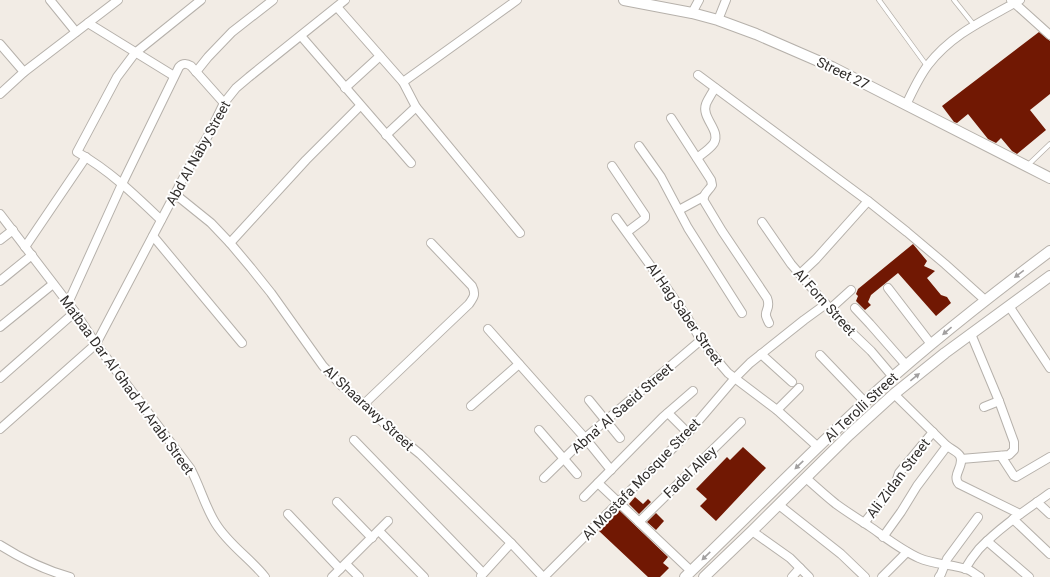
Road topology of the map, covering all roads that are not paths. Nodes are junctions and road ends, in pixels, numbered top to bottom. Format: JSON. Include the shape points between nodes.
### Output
{"nodes":[{"id":1,"x":50,"y":0,"type":"edge"},
{"id":2,"x":118,"y":0,"type":"edge"},
{"id":3,"x":201,"y":0,"type":"edge"},
{"id":4,"x":273,"y":0,"type":"edge"},
{"id":5,"x":345,"y":0,"type":"edge"},
{"id":6,"x":517,"y":0,"type":"edge"},
{"id":7,"x":624,"y":0,"type":"edge"},
{"id":8,"x":699,"y":0,"type":"edge"},
{"id":9,"x":726,"y":0,"type":"edge"},
{"id":10,"x":879,"y":0,"type":"edge"},
{"id":11,"x":954,"y":0,"type":"edge"},
{"id":12,"x":1015,"y":1,"type":"edge"},
{"id":13,"x":337,"y":7,"type":"junction"},
{"id":14,"x":692,"y":13,"type":"junction"},
{"id":15,"x":718,"y":20,"type":"junction"},
{"id":16,"x":88,"y":23,"type":"junction"},
{"id":17,"x":974,"y":25,"type":"junction"},
{"id":18,"x":76,"y":32,"type":"junction"},
{"id":19,"x":1050,"y":35,"type":"edge"},
{"id":20,"x":301,"y":36,"type":"junction"},
{"id":21,"x":0,"y":44,"type":"edge"},
{"id":22,"x":135,"y":53,"type":"junction"},
{"id":23,"x":380,"y":56,"type":"junction"},
{"id":24,"x":928,"y":66,"type":"junction"},
{"id":25,"x":24,"y":72,"type":"junction"},
{"id":26,"x":196,"y":72,"type":"junction"},
{"id":27,"x":698,"y":75,"type":"dead end"},
{"id":28,"x":174,"y":76,"type":"junction"},
{"id":29,"x":402,"y":82,"type":"junction"},
{"id":30,"x":345,"y":88,"type":"junction"},
{"id":31,"x":715,"y":88,"type":"junction"},
{"id":32,"x":0,"y":94,"type":"edge"},
{"id":33,"x":224,"y":103,"type":"junction"},
{"id":34,"x":906,"y":105,"type":"junction"},
{"id":35,"x":360,"y":106,"type":"junction"},
{"id":36,"x":416,"y":107,"type":"junction"},
{"id":37,"x":671,"y":118,"type":"dead end"},
{"id":38,"x":386,"y":135,"type":"junction"},
{"id":39,"x":1050,"y":144,"type":"edge"},
{"id":40,"x":639,"y":146,"type":"dead end"},
{"id":41,"x":86,"y":157,"type":"junction"},
{"id":42,"x":697,"y":158,"type":"junction"},
{"id":43,"x":410,"y":163,"type":"dead end"},
{"id":44,"x":612,"y":166,"type":"dead end"},
{"id":45,"x":1027,"y":167,"type":"junction"},
{"id":46,"x":1050,"y":178,"type":"edge"},
{"id":47,"x":122,"y":184,"type":"junction"},
{"id":48,"x":175,"y":194,"type":"junction"},
{"id":49,"x":703,"y":197,"type":"junction"},
{"id":50,"x":868,"y":201,"type":"junction"},
{"id":51,"x":679,"y":210,"type":"junction"},
{"id":52,"x":0,"y":214,"type":"edge"},
{"id":53,"x":616,"y":218,"type":"dead end"},
{"id":54,"x":161,"y":220,"type":"junction"},
{"id":55,"x":762,"y":222,"type":"dead end"},
{"id":56,"x":13,"y":230,"type":"junction"},
{"id":57,"x":627,"y":232,"type":"junction"},
{"id":58,"x":520,"y":233,"type":"dead end"},
{"id":59,"x":153,"y":236,"type":"junction"},
{"id":60,"x":0,"y":240,"type":"edge"},
{"id":61,"x":230,"y":243,"type":"junction"},
{"id":62,"x":431,"y":243,"type":"dead end"},
{"id":63,"x":25,"y":247,"type":"junction"},
{"id":64,"x":1050,"y":251,"type":"edge"},
{"id":65,"x":32,"y":255,"type":"junction"},
{"id":66,"x":800,"y":274,"type":"junction"},
{"id":67,"x":1050,"y":276,"type":"edge"},
{"id":68,"x":0,"y":281,"type":"edge"},
{"id":69,"x":53,"y":284,"type":"junction"},
{"id":70,"x":888,"y":288,"type":"dead end"},
{"id":71,"x":852,"y":290,"type":"dead end"},
{"id":72,"x":68,"y":303,"type":"junction"},
{"id":73,"x":981,"y":303,"type":"junction"},
{"id":74,"x":1009,"y":306,"type":"junction"},
{"id":75,"x":828,"y":307,"type":"junction"},
{"id":76,"x":854,"y":308,"type":"dead end"},
{"id":77,"x":75,"y":312,"type":"junction"},
{"id":78,"x":742,"y":313,"type":"dead end"},
{"id":79,"x":989,"y":321,"type":"junction"},
{"id":80,"x":770,"y":323,"type":"dead end"},
{"id":81,"x":0,"y":328,"type":"edge"},
{"id":82,"x":488,"y":329,"type":"dead end"},
{"id":83,"x":972,"y":334,"type":"junction"},
{"id":84,"x":701,"y":340,"type":"junction"},
{"id":85,"x":242,"y":343,"type":"dead end"},
{"id":86,"x":96,"y":344,"type":"junction"},
{"id":87,"x":931,"y":344,"type":"junction"},
{"id":88,"x":761,"y":354,"type":"junction"},
{"id":89,"x":820,"y":355,"type":"dead end"},
{"id":90,"x":519,"y":364,"type":"junction"},
{"id":91,"x":906,"y":365,"type":"junction"},
{"id":92,"x":1050,"y":368,"type":"edge"},
{"id":93,"x":893,"y":377,"type":"junction"},
{"id":94,"x":0,"y":378,"type":"edge"},
{"id":95,"x":736,"y":378,"type":"junction"},
{"id":96,"x":792,"y":382,"type":"dead end"},
{"id":97,"x":799,"y":388,"type":"dead end"},
{"id":98,"x":693,"y":391,"type":"dead end"},
{"id":99,"x":894,"y":394,"type":"junction"},
{"id":100,"x":589,"y":400,"type":"dead end"},
{"id":101,"x":999,"y":401,"type":"junction"},
{"id":102,"x":866,"y":402,"type":"junction"},
{"id":103,"x":364,"y":404,"type":"junction"},
{"id":104,"x":471,"y":406,"type":"dead end"},
{"id":105,"x":984,"y":407,"type":"dead end"},
{"id":106,"x":777,"y":410,"type":"junction"},
{"id":107,"x":668,"y":412,"type":"junction"},
{"id":108,"x":606,"y":420,"type":"junction"},
{"id":109,"x":741,"y":422,"type":"dead end"},
{"id":110,"x":0,"y":429,"type":"edge"},
{"id":111,"x":539,"y":430,"type":"dead end"},
{"id":112,"x":688,"y":432,"type":"junction"},
{"id":113,"x":933,"y":432,"type":"junction"},
{"id":114,"x":585,"y":438,"type":"junction"},
{"id":115,"x":620,"y":438,"type":"dead end"},
{"id":116,"x":354,"y":440,"type":"dead end"},
{"id":117,"x":947,"y":446,"type":"junction"},
{"id":118,"x":818,"y":447,"type":"junction"},
{"id":119,"x":1001,"y":456,"type":"junction"},
{"id":120,"x":1050,"y":457,"type":"edge"},
{"id":121,"x":564,"y":458,"type":"junction"},
{"id":122,"x":961,"y":459,"type":"junction"},
{"id":123,"x":612,"y":470,"type":"junction"},
{"id":124,"x":577,"y":474,"type":"dead end"},
{"id":125,"x":544,"y":478,"type":"dead end"},
{"id":126,"x":806,"y":478,"type":"junction"},
{"id":127,"x":598,"y":483,"type":"junction"},
{"id":128,"x":1050,"y":493,"type":"edge"},
{"id":129,"x":584,"y":497,"type":"dead end"},
{"id":130,"x":337,"y":502,"type":"dead end"},
{"id":131,"x":618,"y":502,"type":"junction"},
{"id":132,"x":1037,"y":502,"type":"junction"},
{"id":133,"x":779,"y":505,"type":"junction"},
{"id":134,"x":288,"y":514,"type":"dead end"},
{"id":135,"x":1020,"y":514,"type":"junction"},
{"id":136,"x":1050,"y":514,"type":"edge"},
{"id":137,"x":978,"y":517,"type":"dead end"},
{"id":138,"x":1013,"y":519,"type":"junction"},
{"id":139,"x":388,"y":521,"type":"dead end"},
{"id":140,"x":639,"y":522,"type":"junction"},
{"id":141,"x":864,"y":523,"type":"junction"},
{"id":142,"x":379,"y":530,"type":"junction"},
{"id":143,"x":752,"y":531,"type":"junction"},
{"id":144,"x":883,"y":537,"type":"junction"},
{"id":145,"x":372,"y":538,"type":"junction"},
{"id":146,"x":987,"y":541,"type":"junction"},
{"id":147,"x":511,"y":543,"type":"junction"},
{"id":148,"x":0,"y":545,"type":"edge"},
{"id":149,"x":907,"y":552,"type":"junction"},
{"id":150,"x":1050,"y":554,"type":"edge"},
{"id":151,"x":944,"y":564,"type":"junction"},
{"id":152,"x":343,"y":566,"type":"junction"},
{"id":153,"x":800,"y":568,"type":"junction"},
{"id":154,"x":965,"y":569,"type":"junction"},
{"id":155,"x":688,"y":574,"type":"edge"},
{"id":156,"x":481,"y":575,"type":"edge"},
{"id":157,"x":70,"y":577,"type":"edge"},
{"id":158,"x":265,"y":577,"type":"edge"},
{"id":159,"x":332,"y":577,"type":"edge"},
{"id":160,"x":359,"y":577,"type":"edge"},
{"id":161,"x":424,"y":577,"type":"edge"},
{"id":162,"x":543,"y":577,"type":"edge"},
{"id":163,"x":704,"y":577,"type":"edge"},
{"id":164,"x":792,"y":577,"type":"edge"},
{"id":165,"x":809,"y":577,"type":"edge"},
{"id":166,"x":865,"y":577,"type":"edge"},
{"id":167,"x":882,"y":577,"type":"edge"},
{"id":168,"x":939,"y":577,"type":"edge"},
{"id":169,"x":979,"y":577,"type":"edge"},
{"id":170,"x":1029,"y":577,"type":"edge"}],
"edges":[{"from":1,"to":18,"type":"street"},
{"from":2,"to":16,"type":"street"},
{"from":3,"to":22,"type":"street"},
{"from":4,"to":26,"type":"street","via":[[232,32]]},
{"from":5,"to":13,"type":"street","name":"Abd Al Naby Street"},
{"from":6,"to":29,"type":"street"},
{"from":7,"to":14,"type":"street","name":"Street 27"},
{"from":8,"to":14,"type":"street"},
{"from":9,"to":15,"type":"street"},
{"from":10,"to":24,"type":"lane"},
{"from":11,"to":17,"type":"lane"},
{"from":12,"to":17,"type":"street"},
{"from":12,"to":19,"type":"street"},
{"from":13,"to":20,"type":"street","name":"Abd Al Naby Street"},
{"from":13,"to":23,"type":"street"},
{"from":14,"to":15,"type":"street","name":"Street 27"},
{"from":15,"to":34,"type":"street","name":"Street 27","via":[[832,67]]},
{"from":16,"to":18,"type":"street"},
{"from":16,"to":22,"type":"street"},
{"from":17,"to":24,"type":"street","via":[[941,50]]},
{"from":18,"to":25,"type":"street"},
{"from":20,"to":30,"type":"street"},
{"from":20,"to":33,"type":"street","name":"Abd Al Naby Street","via":[[236,88]]},
{"from":21,"to":25,"type":"street"},
{"from":22,"to":28,"type":"street"},
{"from":22,"to":41,"type":"street","via":[[117,77],[77,152]]},
{"from":23,"to":29,"type":"street"},
{"from":23,"to":30,"type":"street"},
{"from":24,"to":34,"type":"street"},
{"from":25,"to":32,"type":"street"},
{"from":26,"to":28,"type":"street","via":[[187,63],[179,67]]},
{"from":26,"to":33,"type":"street"},
{"from":27,"to":31,"type":"street"},
{"from":28,"to":47,"type":"street"},
{"from":29,"to":36,"type":"street"},
{"from":30,"to":35,"type":"street"},
{"from":31,"to":42,"type":"street","via":[[705,110],[715,133],[714,144]]},
{"from":31,"to":50,"type":"street"},
{"from":33,"to":48,"type":"street","name":"Abd Al Naby Street"},
{"from":34,"to":45,"type":"street","name":"Street 27"},
{"from":35,"to":38,"type":"street"},
{"from":35,"to":61,"type":"street"},
{"from":36,"to":38,"type":"street"},
{"from":36,"to":58,"type":"street"},
{"from":37,"to":42,"type":"street"},
{"from":38,"to":43,"type":"street"},
{"from":39,"to":45,"type":"lane"},
{"from":40,"to":51,"type":"street","via":[[661,177]]},
{"from":41,"to":47,"type":"street"},
{"from":41,"to":63,"type":"street"},
{"from":42,"to":49,"type":"street","via":[[712,182]]},
{"from":44,"to":57,"type":"street","via":[[645,215],[643,220]]},
{"from":45,"to":46,"type":"street","name":"Street 27"},
{"from":47,"to":54,"type":"street"},
{"from":47,"to":72,"type":"street"},
{"from":48,"to":54,"type":"street","name":"Abd Al Naby Street"},
{"from":48,"to":61,"type":"street","name":"Al Shaarawy Street","via":[[211,223]]},
{"from":49,"to":51,"type":"street"},
{"from":49,"to":80,"type":"street","via":[[722,231],[767,298],[769,307],[766,316]]},
{"from":50,"to":66,"type":"street"},
{"from":50,"to":73,"type":"street","via":[[929,250]]},
{"from":51,"to":78,"type":"street"},
{"from":52,"to":56,"type":"street","name":"Matbaa Dar Al Ghad Al Arabi Street"},
{"from":53,"to":57,"type":"street","name":"Al Hag Saber Street"},
{"from":54,"to":59,"type":"street","name":"Abd Al Naby Street"},
{"from":55,"to":66,"type":"street","name":"Al Forn Street","via":[[784,256]]},
{"from":56,"to":60,"type":"street"},
{"from":56,"to":63,"type":"street","name":"Matbaa Dar Al Ghad Al Arabi Street"},
{"from":57,"to":84,"type":"street","name":"Al Hag Saber Street"},
{"from":59,"to":85,"type":"street"},
{"from":59,"to":86,"type":"street","name":"Abd Al Naby Street"},
{"from":61,"to":103,"type":"street","name":"Al Shaarawy Street","via":[[267,288],[323,366]]},
{"from":62,"to":103,"type":"street","via":[[472,286],[473,298]]},
{"from":63,"to":65,"type":"street","name":"Matbaa Dar Al Ghad Al Arabi Street"},
{"from":64,"to":73,"type":"street","name":"Al Terolli Street","one_way":true},
{"from":65,"to":68,"type":"street"},
{"from":65,"to":69,"type":"street","name":"Matbaa Dar Al Ghad Al Arabi Street"},
{"from":66,"to":75,"type":"street","name":"Al Forn Street"},
{"from":67,"to":74,"type":"street","name":"Al Terolli Street"},
{"from":69,"to":72,"type":"street","name":"Matbaa Dar Al Ghad Al Arabi Street"},
{"from":69,"to":81,"type":"street"},
{"from":70,"to":87,"type":"street"},
{"from":71,"to":75,"type":"street","name":"Al Mostafa Mosque Street"},
{"from":72,"to":77,"type":"street","name":"Matbaa Dar Al Ghad Al Arabi Street"},
{"from":73,"to":79,"type":"street"},
{"from":73,"to":87,"type":"street","name":"Al Terolli Street","one_way":true},
{"from":74,"to":79,"type":"street","name":"Al Terolli Street"},
{"from":74,"to":92,"type":"street"},
{"from":75,"to":88,"type":"street","name":"Al Mostafa Mosque Street","via":[[804,320]]},
{"from":75,"to":93,"type":"street","name":"Al Forn Street"},
{"from":76,"to":91,"type":"street"},
{"from":77,"to":86,"type":"street","name":"Matbaa Dar Al Ghad Al Arabi Street"},
{"from":77,"to":94,"type":"street"},
{"from":79,"to":83,"type":"street","name":"Al Terolli Street"},
{"from":82,"to":90,"type":"street"},
{"from":99,"to":83,"type":"street","name":"Al Terolli Street","one_way":true},
{"from":83,"to":101,"type":"street"},
{"from":84,"to":95,"type":"street","name":"Al Hag Saber Street","via":[[722,366]]},
{"from":84,"to":108,"type":"street","name":"Abna' Al Saeid Street"},
{"from":86,"to":110,"type":"street"},
{"from":86,"to":158,"type":"street","name":"Matbaa Dar Al Ghad Al Arabi Street","via":[[190,468],[209,512],[221,532]]},
{"from":87,"to":91,"type":"street","name":"Al Terolli Street"},
{"from":88,"to":95,"type":"street","name":"Al Mostafa Mosque Street"},
{"from":88,"to":96,"type":"street"},
{"from":89,"to":102,"type":"street"},
{"from":90,"to":104,"type":"street"},
{"from":90,"to":114,"type":"street"},
{"from":91,"to":93,"type":"street","name":"Al Terolli Street"},
{"from":93,"to":102,"type":"street","name":"Al Terolli Street"},
{"from":95,"to":106,"type":"street","name":"Al Hag Saber Street"},
{"from":95,"to":112,"type":"street","name":"Al Mostafa Mosque Street"},
{"from":97,"to":106,"type":"street"},
{"from":98,"to":107,"type":"street"},
{"from":99,"to":113,"type":"street"},
{"from":99,"to":126,"type":"street","name":"Al Terolli Street"},
{"from":100,"to":108,"type":"street"},
{"from":101,"to":105,"type":"street"},
{"from":101,"to":119,"type":"street","via":[[1014,442],[1014,450]]},
{"from":102,"to":118,"type":"street","name":"Al Terolli Street"},
{"from":103,"to":147,"type":"street","name":"Al Shaarawy Street","via":[[420,454]]},
{"from":106,"to":118,"type":"street","name":"Al Hag Saber Street"},
{"from":107,"to":112,"type":"street"},
{"from":107,"to":123,"type":"street"},
{"from":108,"to":114,"type":"street","name":"Abna' Al Saeid Street"},
{"from":108,"to":115,"type":"street"},
{"from":109,"to":140,"type":"street","name":"Fadel Alley"},
{"from":111,"to":121,"type":"street"},
{"from":112,"to":131,"type":"street","name":"Al Mostafa Mosque Street"},
{"from":113,"to":117,"type":"street"},
{"from":113,"to":141,"type":"street","name":"Ali Zidan Street"},
{"from":114,"to":121,"type":"street","name":"Abna' Al Saeid Street"},
{"from":114,"to":123,"type":"street"},
{"from":116,"to":156,"type":"street"},
{"from":117,"to":122,"type":"street"},
{"from":117,"to":144,"type":"street"},
{"from":118,"to":155,"type":"street","name":"Al Terolli Street","one_way":true},
{"from":119,"to":120,"type":"street","via":[[1016,477]]},
{"from":119,"to":122,"type":"street"},
{"from":121,"to":124,"type":"street"},
{"from":121,"to":125,"type":"street","name":"Abna' Al Saeid Street"},
{"from":122,"to":135,"type":"street","via":[[956,474],[959,484]]},
{"from":123,"to":127,"type":"street"},
{"from":126,"to":133,"type":"street","name":"Al Terolli Street"},
{"from":126,"to":141,"type":"street"},
{"from":127,"to":129,"type":"street"},
{"from":127,"to":131,"type":"street"},
{"from":128,"to":132,"type":"street"},
{"from":130,"to":145,"type":"street"},
{"from":131,"to":140,"type":"street"},
{"from":131,"to":162,"type":"street","name":"Al Mostafa Mosque Street"},
{"from":132,"to":135,"type":"street"},
{"from":132,"to":136,"type":"street"},
{"from":133,"to":143,"type":"street","name":"Al Terolli Street"},
{"from":133,"to":166,"type":"street","via":[[841,554]]},
{"from":134,"to":152,"type":"street"},
{"from":135,"to":138,"type":"street"},
{"from":137,"to":151,"type":"street"},
{"from":138,"to":146,"type":"street"},
{"from":138,"to":150,"type":"street"},
{"from":139,"to":142,"type":"street"},
{"from":140,"to":155,"type":"street"},
{"from":141,"to":144,"type":"street"},
{"from":142,"to":145,"type":"street"},
{"from":142,"to":161,"type":"street"},
{"from":143,"to":153,"type":"street"},
{"from":143,"to":163,"type":"street","name":"Al Terolli Street"},
{"from":144,"to":149,"type":"street"},
{"from":145,"to":152,"type":"street"},
{"from":146,"to":154,"type":"street"},
{"from":146,"to":170,"type":"street"},
{"from":147,"to":156,"type":"street"},
{"from":147,"to":162,"type":"street","name":"Al Shaarawy Street"},
{"from":148,"to":157,"type":"street","via":[[42,567]]},
{"from":149,"to":151,"type":"street"},
{"from":149,"to":167,"type":"street"},
{"from":151,"to":154,"type":"street"},
{"from":151,"to":168,"type":"street"},
{"from":152,"to":159,"type":"street"},
{"from":152,"to":160,"type":"street"},
{"from":153,"to":164,"type":"street"},
{"from":153,"to":165,"type":"street"},
{"from":154,"to":169,"type":"street"}]}
